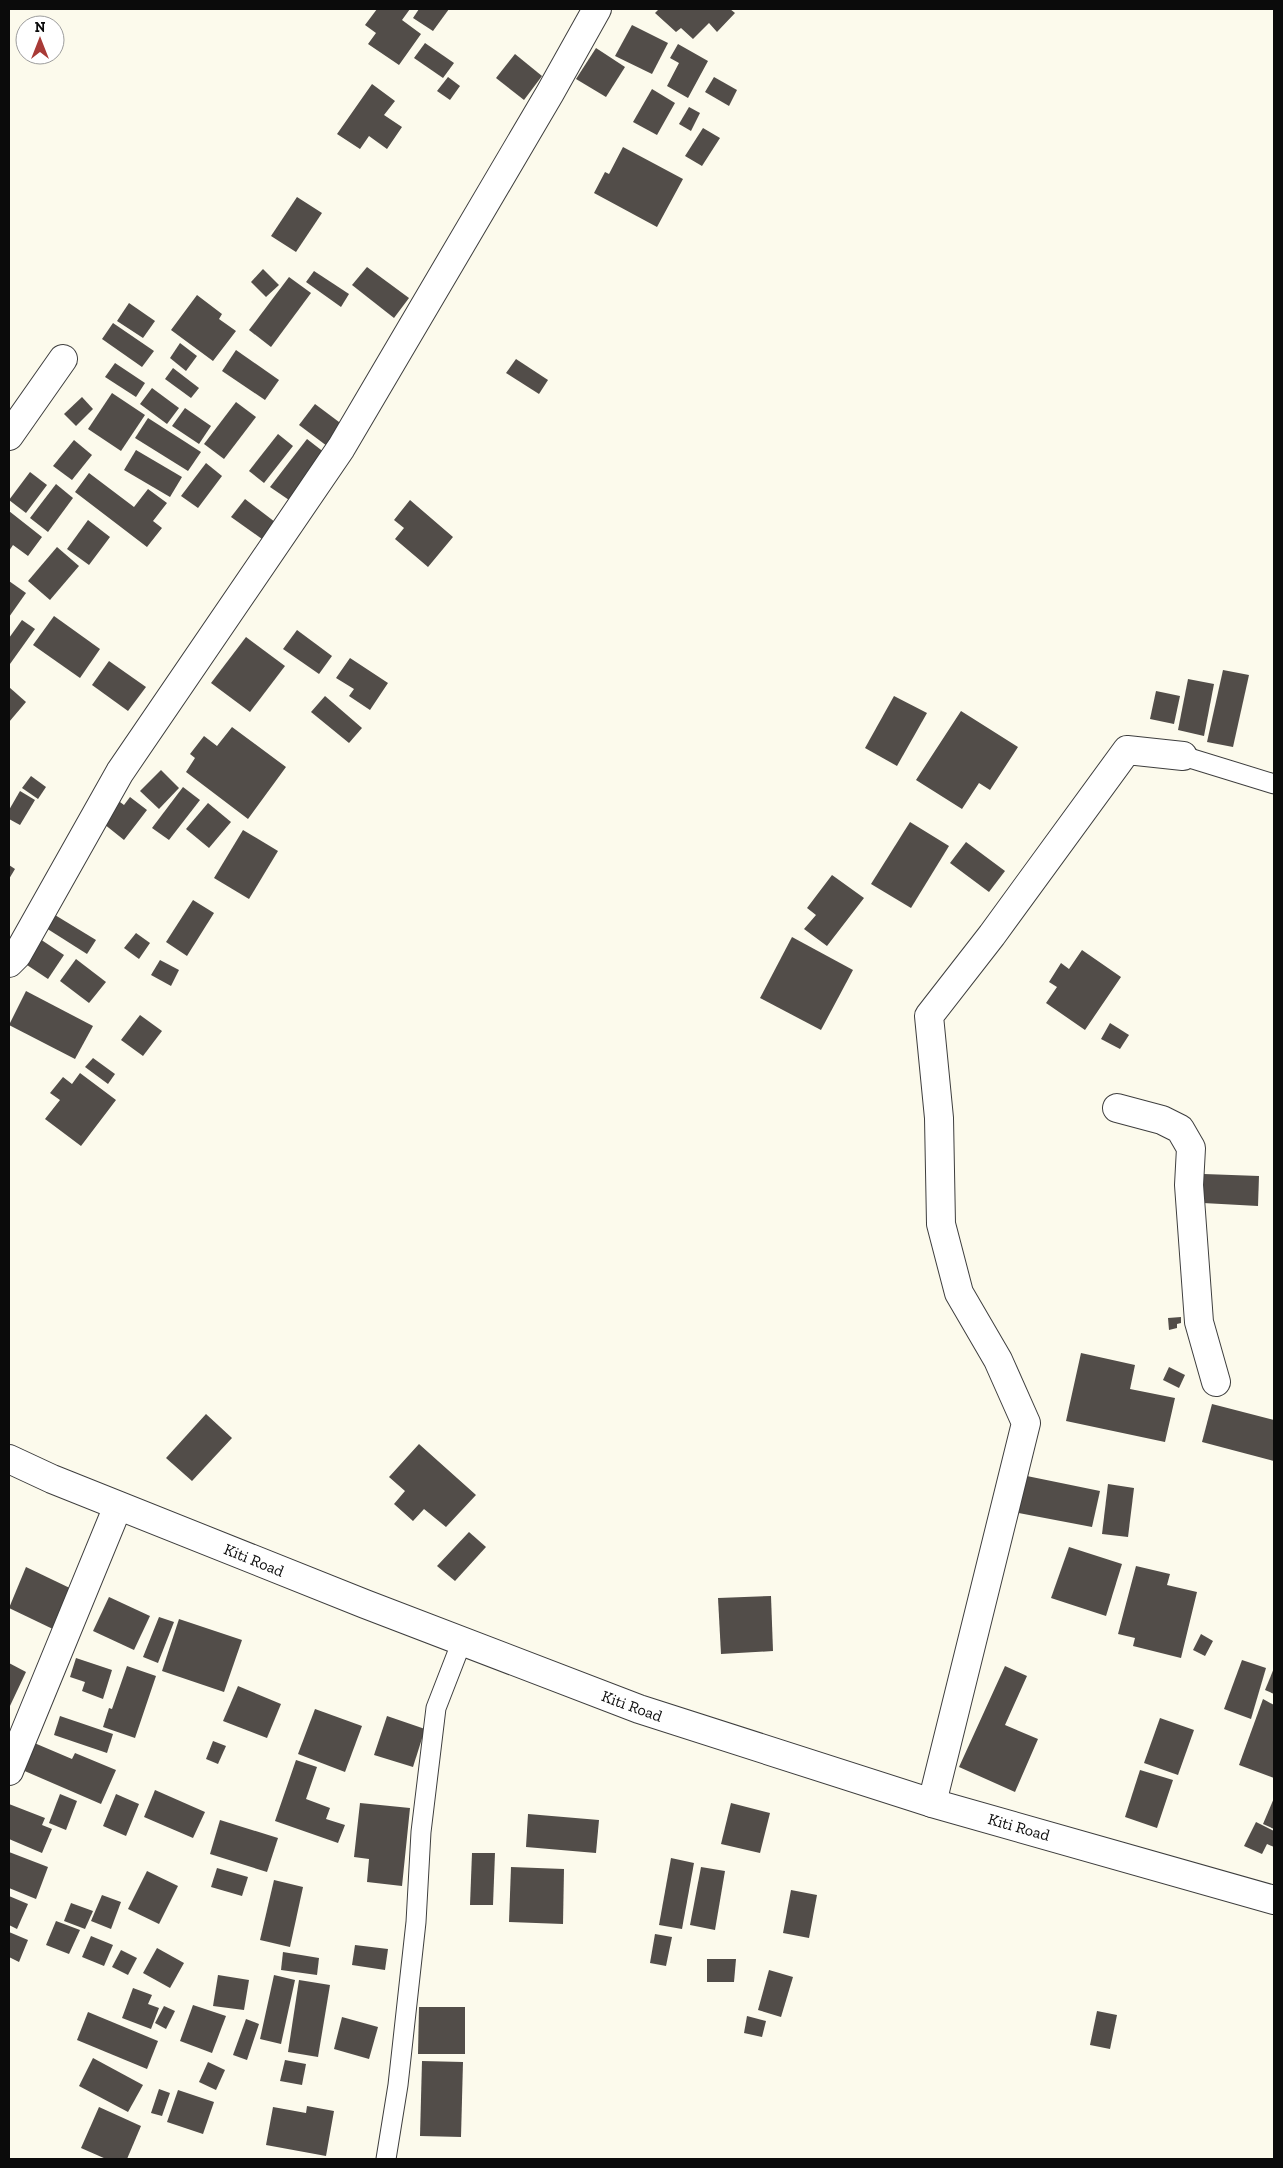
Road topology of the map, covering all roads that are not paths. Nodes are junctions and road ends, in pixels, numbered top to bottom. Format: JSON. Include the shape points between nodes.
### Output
{"nodes":[{"id":1,"x":597,"y":9,"type":"edge"},
{"id":2,"x":63,"y":359,"type":"dead end"},
{"id":3,"x":9,"y":436,"type":"edge"},
{"id":4,"x":1182,"y":756,"type":"joint"},
{"id":5,"x":1274,"y":784,"type":"edge"},
{"id":6,"x":9,"y":963,"type":"edge"},
{"id":7,"x":1117,"y":1108,"type":"dead end"},
{"id":8,"x":1216,"y":1382,"type":"dead end"},
{"id":9,"x":9,"y":1459,"type":"edge"},
{"id":10,"x":118,"y":1506,"type":"junction"},
{"id":11,"x":462,"y":1641,"type":"junction"},
{"id":12,"x":9,"y":1771,"type":"edge"},
{"id":13,"x":932,"y":1803,"type":"junction"},
{"id":14,"x":1274,"y":1900,"type":"edge"},
{"id":15,"x":386,"y":2159,"type":"edge"}],
"edges":[{"from":1,"to":6,"type":"street","via":[[341,448],[120,772],[17,955]]},
{"from":2,"to":3,"type":"street"},
{"from":4,"to":5,"type":"lane"},
{"from":4,"to":13,"type":"street","via":[[1127,750],[929,1016],[939,1118],[941,1224],[959,1293],[998,1360],[1026,1423]]},
{"from":7,"to":8,"type":"street","via":[[1162,1120],[1180,1129],[1190,1148],[1189,1185],[1198,1322]]},
{"from":9,"to":10,"type":"street","name":"Kiti Road"},
{"from":10,"to":11,"type":"street","name":"Kiti Road"},
{"from":10,"to":12,"type":"street"},
{"from":11,"to":13,"type":"street","name":"Kiti Road","via":[[639,1709]]},
{"from":11,"to":15,"type":"lane","via":[[436,1708],[398,2085]]},
{"from":13,"to":14,"type":"street","name":"Kiti Road"}]}
